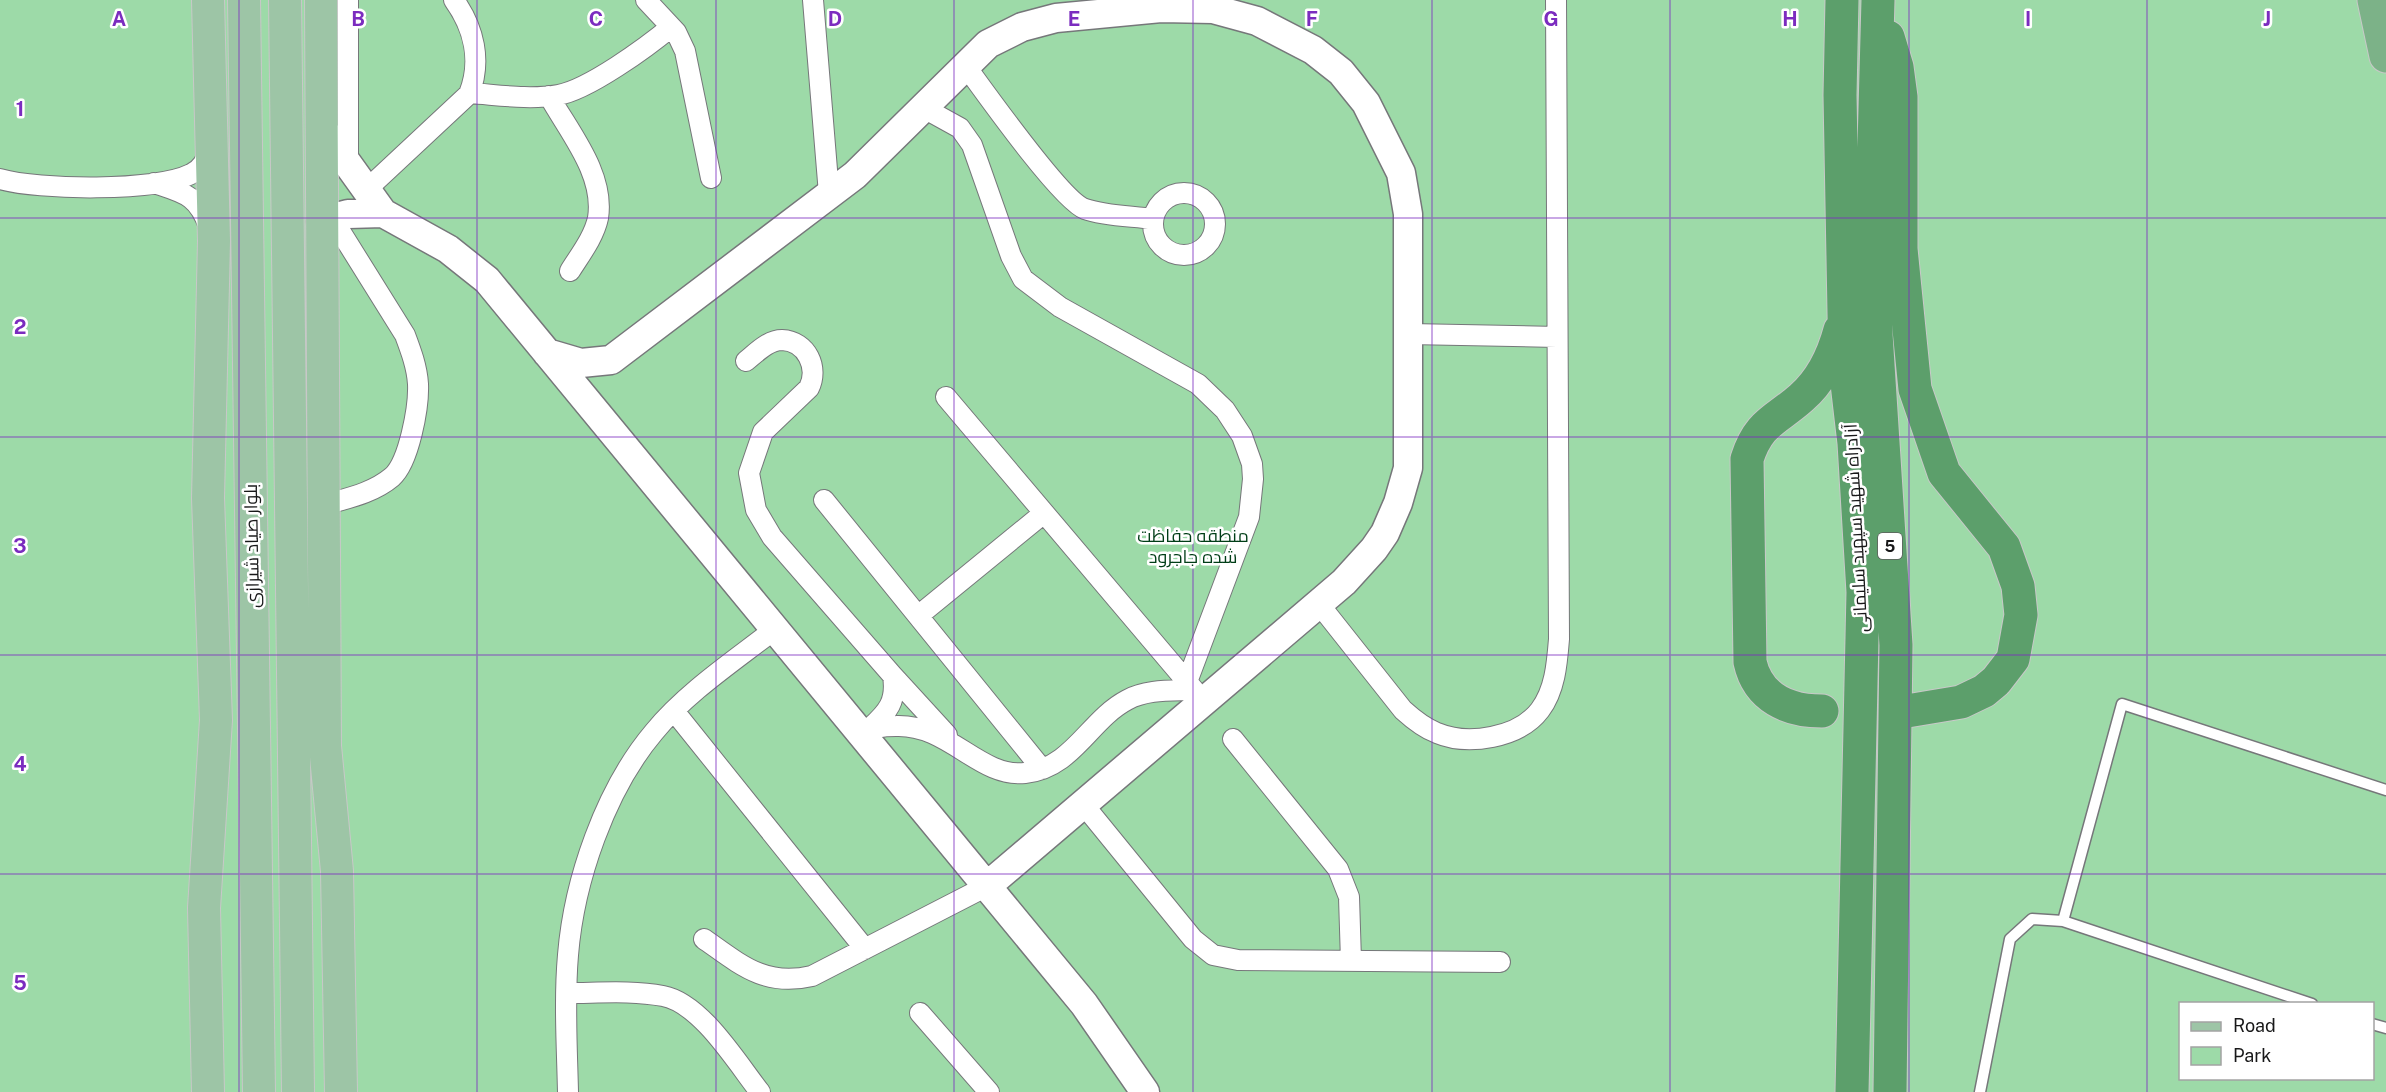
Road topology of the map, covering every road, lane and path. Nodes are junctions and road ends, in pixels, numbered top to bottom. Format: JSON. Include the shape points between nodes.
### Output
{"nodes":[{"id":1,"x":208,"y":0,"type":"edge"},
{"id":2,"x":244,"y":0,"type":"edge"},
{"id":3,"x":285,"y":0,"type":"edge"},
{"id":4,"x":321,"y":0,"type":"edge"},
{"id":5,"x":348,"y":0,"type":"edge"},
{"id":6,"x":453,"y":0,"type":"edge"},
{"id":7,"x":646,"y":0,"type":"edge"},
{"id":8,"x":813,"y":0,"type":"edge"},
{"id":9,"x":1556,"y":0,"type":"edge"},
{"id":10,"x":1842,"y":0,"type":"edge"},
{"id":11,"x":2374,"y":0,"type":"edge"},
{"id":12,"x":1151,"y":4,"type":"edge"},
{"id":13,"x":1877,"y":6,"type":"edge"},
{"id":14,"x":672,"y":27,"type":"junction"},
{"id":15,"x":2386,"y":56,"type":"edge"},
{"id":16,"x":965,"y":65,"type":"junction"},
{"id":17,"x":470,"y":94,"type":"junction"},
{"id":18,"x":549,"y":96,"type":"junction"},
{"id":19,"x":922,"y":107,"type":"junction"},
{"id":20,"x":322,"y":128,"type":"junction"},
{"id":21,"x":212,"y":145,"type":"junction"},
{"id":22,"x":348,"y":166,"type":"junction"},
{"id":23,"x":711,"y":178,"type":"dead end"},
{"id":24,"x":0,"y":179,"type":"edge"},
{"id":25,"x":154,"y":183,"type":"junction"},
{"id":26,"x":365,"y":191,"type":"junction"},
{"id":27,"x":829,"y":194,"type":"junction"},
{"id":28,"x":382,"y":213,"type":"junction"},
{"id":29,"x":1153,"y":219,"type":"dead end"},
{"id":30,"x":327,"y":220,"type":"junction"},
{"id":31,"x":214,"y":241,"type":"junction"},
{"id":32,"x":570,"y":271,"type":"dead end"},
{"id":33,"x":1844,"y":317,"type":"junction"},
{"id":34,"x":1410,"y":334,"type":"junction"},
{"id":35,"x":1557,"y":337,"type":"junction"},
{"id":36,"x":548,"y":353,"type":"junction"},
{"id":37,"x":611,"y":360,"type":"junction"},
{"id":38,"x":746,"y":361,"type":"dead end"},
{"id":39,"x":946,"y":397,"type":"dead end"},
{"id":40,"x":607,"y":425,"type":"junction"},
{"id":41,"x":209,"y":429,"type":"junction"},
{"id":42,"x":824,"y":500,"type":"dead end"},
{"id":43,"x":251,"y":501,"type":"junction"},
{"id":44,"x":1044,"y":513,"type":"junction"},
{"id":45,"x":324,"y":519,"type":"junction"},
{"id":46,"x":293,"y":533,"type":"junction"},
{"id":47,"x":210,"y":559,"type":"junction"},
{"id":48,"x":1319,"y":604,"type":"junction"},
{"id":49,"x":918,"y":616,"type":"junction"},
{"id":50,"x":774,"y":629,"type":"junction"},
{"id":51,"x":893,"y":676,"type":"junction"},
{"id":52,"x":1195,"y":691,"type":"junction"},
{"id":53,"x":674,"y":711,"type":"junction"},
{"id":54,"x":1822,"y":711,"type":"dead end"},
{"id":55,"x":1907,"y":711,"type":"dead end"},
{"id":56,"x":865,"y":731,"type":"junction"},
{"id":57,"x":1233,"y":740,"type":"dead end"},
{"id":58,"x":954,"y":744,"type":"junction"},
{"id":59,"x":1042,"y":769,"type":"junction"},
{"id":60,"x":2386,"y":789,"type":"edge"},
{"id":61,"x":1083,"y":804,"type":"junction"},
{"id":62,"x":987,"y":886,"type":"junction"},
{"id":63,"x":2063,"y":921,"type":"junction"},
{"id":64,"x":705,"y":939,"type":"dead end"},
{"id":65,"x":865,"y":949,"type":"junction"},
{"id":66,"x":1351,"y":961,"type":"junction"},
{"id":67,"x":1500,"y":962,"type":"dead end"},
{"id":68,"x":567,"y":993,"type":"junction"},
{"id":69,"x":2306,"y":1002,"type":"edge"},
{"id":70,"x":920,"y":1013,"type":"dead end"},
{"id":71,"x":208,"y":1092,"type":"edge"},
{"id":72,"x":260,"y":1092,"type":"edge"},
{"id":73,"x":298,"y":1092,"type":"edge"},
{"id":74,"x":341,"y":1092,"type":"edge"},
{"id":75,"x":568,"y":1092,"type":"edge"},
{"id":76,"x":760,"y":1092,"type":"edge"},
{"id":77,"x":989,"y":1092,"type":"edge"},
{"id":78,"x":1145,"y":1092,"type":"edge"},
{"id":79,"x":1852,"y":1092,"type":"edge"},
{"id":80,"x":1890,"y":1092,"type":"edge"},
{"id":81,"x":1980,"y":1092,"type":"edge"}],
"edges":[{"from":1,"to":21,"type":"main road"},
{"from":2,"to":43,"type":"main road","name":"بلوار صیاد شیرازی"},
{"from":3,"to":46,"type":"main road"},
{"from":4,"to":20,"type":"main road"},
{"from":5,"to":22,"type":"street"},
{"from":6,"to":17,"type":"street","via":[[469,26],[477,62]]},
{"from":7,"to":14,"type":"street"},
{"from":8,"to":27,"type":"street"},
{"from":9,"to":35,"type":"street"},
{"from":10,"to":33,"type":"highway","name":"آزادراه شهید سپهبد سلیمانی","number":"5"},
{"from":11,"to":15,"type":"highway"},
{"from":12,"to":16,"type":"main road","via":[[1037,22],[988,44]]},
{"from":12,"to":34,"type":"main road","via":[[1206,8],[1257,21],[1313,50],[1354,86],[1383,133],[1401,173],[1410,246]]},
{"from":13,"to":55,"type":"highway","via":[[1901,98],[1901,249],[1916,389],[1944,473],[2004,547],[2018,586],[2021,615],[2013,659],[1996,681],[1961,702]]},
{"from":13,"to":80,"type":"highway","name":"آزادراه شهید سپهبد سلیمانی","number":"5","via":[[1871,256],[1896,645]]},
{"from":14,"to":18,"type":"street","via":[[581,87]]},
{"from":14,"to":23,"type":"street","via":[[690,68]]},
{"from":16,"to":19,"type":"main road"},
{"from":16,"to":29,"type":"street","via":[[1077,205]]},
{"from":17,"to":18,"type":"street"},
{"from":17,"to":26,"type":"street"},
{"from":18,"to":32,"type":"street","via":[[589,166],[599,200],[593,234]]},
{"from":19,"to":27,"type":"main road","via":[[867,164]]},
{"from":19,"to":52,"type":"street","via":[[960,128],[972,145],[1011,256],[1023,279],[1060,307],[1198,384],[1225,410],[1242,436],[1252,464],[1250,517]]},
{"from":20,"to":22,"type":"main road"},
{"from":20,"to":30,"type":"main road"},
{"from":21,"to":25,"type":"street","via":[[205,163],[191,174]]},
{"from":21,"to":31,"type":"main road"},
{"from":22,"to":26,"type":"main road"},
{"from":24,"to":25,"type":"street","via":[[56,188]]},
{"from":25,"to":31,"type":"street","via":[[189,194],[204,212]]},
{"from":26,"to":28,"type":"main road"},
{"from":27,"to":37,"type":"main road"},
{"from":28,"to":30,"type":"main road"},
{"from":28,"to":36,"type":"main road","via":[[468,263]]},
{"from":30,"to":45,"type":"main road"},
{"from":30,"to":45,"type":"street","via":[[405,335],[413,354],[418,386],[410,438],[394,475]]},
{"from":31,"to":41,"type":"main road"},
{"from":33,"to":54,"type":"highway","via":[[1834,352],[1821,375],[1802,398],[1758,432],[1747,459],[1752,674],[1762,689],[1780,703],[1803,711]]},
{"from":33,"to":79,"type":"highway","name":"آزادراه شهید سپهبد سلیمانی","number":"5","via":[[1863,592]]},
{"from":34,"to":35,"type":"street"},
{"from":34,"to":48,"type":"main road","via":[[1410,445],[1405,486],[1392,520],[1374,549]]},
{"from":35,"to":48,"type":"street","via":[[1559,639],[1551,689],[1539,712],[1510,731],[1484,738],[1452,737],[1427,729],[1403,710]]},
{"from":36,"to":37,"type":"main road","via":[[581,363]]},
{"from":36,"to":40,"type":"main road"},
{"from":37,"to":40,"type":"main road","via":[[600,393]]},
{"from":38,"to":51,"type":"street","via":[[765,346],[782,340],[798,347],[812,361],[814,379],[809,388],[763,432],[749,474],[756,510],[772,537]]},
{"from":39,"to":44,"type":"street"},
{"from":40,"to":50,"type":"main road"},
{"from":41,"to":43,"type":"main road"},
{"from":41,"to":47,"type":"main road"},
{"from":42,"to":49,"type":"street"},
{"from":43,"to":47,"type":"main road"},
{"from":43,"to":72,"type":"main road","name":"بلوار صیاد شیرازی"},
{"from":44,"to":49,"type":"street"},
{"from":44,"to":52,"type":"street"},
{"from":45,"to":46,"type":"main road"},
{"from":45,"to":74,"type":"main road","via":[[325,746],[337,871]]},
{"from":46,"to":73,"type":"main road"},
{"from":47,"to":71,"type":"main road","via":[[216,720],[204,909]]},
{"from":48,"to":52,"type":"main road"},
{"from":49,"to":59,"type":"street"},
{"from":50,"to":53,"type":"street"},
{"from":50,"to":56,"type":"main road"},
{"from":51,"to":56,"type":"street","via":[[895,688],[890,708]]},
{"from":51,"to":58,"type":"street"},
{"from":52,"to":59,"type":"street","via":[[1160,691],[1125,700],[1073,750]]},
{"from":52,"to":61,"type":"main road"},
{"from":53,"to":65,"type":"street"},
{"from":53,"to":68,"type":"street","via":[[633,759],[608,806],[586,866],[571,925]]},
{"from":56,"to":58,"type":"street","via":[[916,727]]},
{"from":56,"to":62,"type":"main road"},
{"from":57,"to":66,"type":"street","via":[[1338,869],[1349,897]]},
{"from":58,"to":59,"type":"street","via":[[1002,771],[1024,773]]},
{"from":60,"to":63,"type":"lane","via":[[2122,704]]},
{"from":61,"to":62,"type":"main road"},
{"from":61,"to":66,"type":"street","via":[[1193,939],[1213,955],[1238,960]]},
{"from":62,"to":65,"type":"street"},
{"from":62,"to":78,"type":"main road","via":[[1084,1004]]},
{"from":63,"to":69,"type":"lane"},
{"from":63,"to":81,"type":"lane","via":[[2032,920],[2010,939]]},
{"from":64,"to":65,"type":"street","via":[[744,967],[775,979],[812,976]]},
{"from":66,"to":67,"type":"street"},
{"from":68,"to":75,"type":"street"},
{"from":68,"to":76,"type":"street","via":[[665,996],[682,1004],[708,1026]]},
{"from":70,"to":77,"type":"street"}]}
